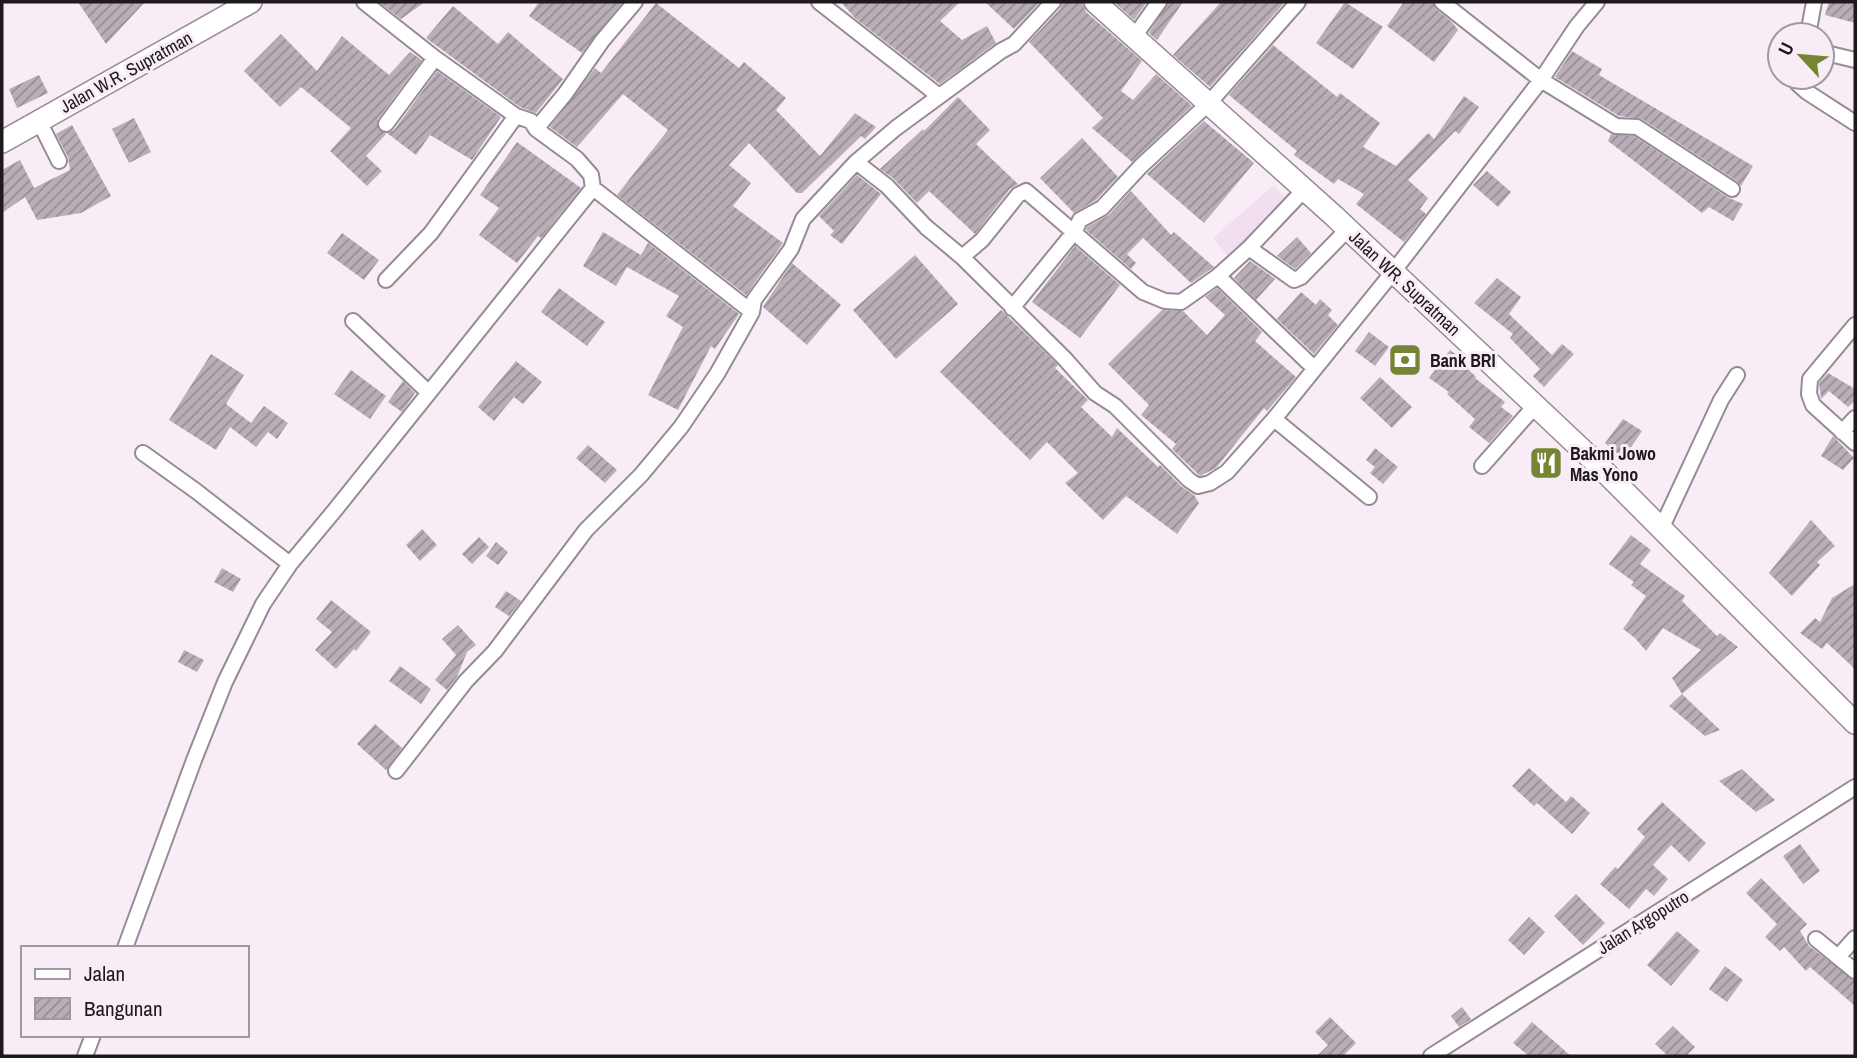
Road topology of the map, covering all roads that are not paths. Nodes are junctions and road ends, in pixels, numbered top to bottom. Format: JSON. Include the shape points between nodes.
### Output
{"nodes":[{"id":1,"x":251,"y":2,"type":"edge"},
{"id":2,"x":364,"y":2,"type":"edge"},
{"id":3,"x":635,"y":2,"type":"edge"},
{"id":4,"x":819,"y":2,"type":"edge"},
{"id":5,"x":1053,"y":2,"type":"edge"},
{"id":6,"x":1095,"y":2,"type":"edge"},
{"id":7,"x":1159,"y":2,"type":"edge"},
{"id":8,"x":1298,"y":2,"type":"edge"},
{"id":9,"x":1442,"y":2,"type":"edge"},
{"id":10,"x":1597,"y":2,"type":"edge"},
{"id":11,"x":1814,"y":2,"type":"edge"},
{"id":12,"x":1811,"y":21,"type":"edge"},
{"id":13,"x":1134,"y":37,"type":"junction"},
{"id":14,"x":1836,"y":55,"type":"edge"},
{"id":15,"x":435,"y":58,"type":"junction"},
{"id":16,"x":1855,"y":60,"type":"edge"},
{"id":17,"x":1541,"y":80,"type":"junction"},
{"id":18,"x":1806,"y":91,"type":"edge"},
{"id":19,"x":939,"y":96,"type":"junction"},
{"id":20,"x":1209,"y":103,"type":"junction"},
{"id":21,"x":516,"y":116,"type":"junction"},
{"id":22,"x":39,"y":121,"type":"junction"},
{"id":23,"x":1855,"y":123,"type":"edge"},
{"id":24,"x":386,"y":124,"type":"dead end"},
{"id":25,"x":536,"y":130,"type":"junction"},
{"id":26,"x":2,"y":142,"type":"edge"},
{"id":27,"x":59,"y":161,"type":"dead end"},
{"id":28,"x":856,"y":162,"type":"junction"},
{"id":29,"x":593,"y":188,"type":"junction"},
{"id":30,"x":1305,"y":189,"type":"junction"},
{"id":31,"x":1732,"y":189,"type":"dead end"},
{"id":32,"x":1348,"y":229,"type":"junction"},
{"id":33,"x":1075,"y":231,"type":"junction"},
{"id":34,"x":1248,"y":248,"type":"junction"},
{"id":35,"x":962,"y":257,"type":"junction"},
{"id":36,"x":1393,"y":272,"type":"junction"},
{"id":37,"x":1218,"y":276,"type":"junction"},
{"id":38,"x":386,"y":280,"type":"dead end"},
{"id":39,"x":1012,"y":308,"type":"junction"},
{"id":40,"x":752,"y":312,"type":"junction"},
{"id":41,"x":353,"y":321,"type":"dead end"},
{"id":42,"x":1855,"y":325,"type":"edge"},
{"id":43,"x":1314,"y":368,"type":"junction"},
{"id":44,"x":1737,"y":375,"type":"dead end"},
{"id":45,"x":428,"y":392,"type":"junction"},
{"id":46,"x":1535,"y":406,"type":"junction"},
{"id":47,"x":1855,"y":418,"type":"edge"},
{"id":48,"x":1274,"y":419,"type":"junction"},
{"id":49,"x":1842,"y":432,"type":"junction"},
{"id":50,"x":1855,"y":443,"type":"edge"},
{"id":51,"x":143,"y":453,"type":"dead end"},
{"id":52,"x":1482,"y":466,"type":"dead end"},
{"id":53,"x":1369,"y":497,"type":"dead end"},
{"id":54,"x":1661,"y":529,"type":"junction"},
{"id":55,"x":290,"y":564,"type":"junction"},
{"id":56,"x":1855,"y":723,"type":"edge"},
{"id":57,"x":396,"y":771,"type":"dead end"},
{"id":58,"x":1855,"y":787,"type":"edge"},
{"id":59,"x":1855,"y":938,"type":"edge"},
{"id":60,"x":1816,"y":939,"type":"dead end"},
{"id":61,"x":126,"y":946,"type":"edge"},
{"id":62,"x":1838,"y":957,"type":"junction"},
{"id":63,"x":1855,"y":971,"type":"edge"},
{"id":64,"x":92,"y":1037,"type":"edge"},
{"id":65,"x":85,"y":1056,"type":"edge"},
{"id":66,"x":1431,"y":1056,"type":"edge"}],
"edges":[{"from":1,"to":22,"type":"main road","name":"Jalan W.R. Supratman"},
{"from":2,"to":15,"type":"street"},
{"from":3,"to":25,"type":"street"},
{"from":4,"to":19,"type":"street"},
{"from":5,"to":19,"type":"street","via":[[1014,44]]},
{"from":6,"to":13,"type":"main road","name":"Jalan WR. Supratman"},
{"from":7,"to":13,"type":"street"},
{"from":8,"to":20,"type":"street"},
{"from":9,"to":17,"type":"street"},
{"from":10,"to":17,"type":"street"},
{"from":11,"to":12,"type":"street"},
{"from":13,"to":20,"type":"main road","name":"Jalan WR. Supratman"},
{"from":14,"to":16,"type":"street"},
{"from":15,"to":21,"type":"street"},
{"from":15,"to":24,"type":"street"},
{"from":17,"to":31,"type":"street","via":[[1616,126],[1637,127]]},
{"from":17,"to":36,"type":"street"},
{"from":18,"to":23,"type":"street"},
{"from":19,"to":28,"type":"street"},
{"from":20,"to":30,"type":"main road","name":"Jalan WR. Supratman"},
{"from":20,"to":33,"type":"street","via":[[1102,208],[1080,220]]},
{"from":21,"to":25,"type":"street","via":[[531,121]]},
{"from":21,"to":38,"type":"street","via":[[430,233]]},
{"from":22,"to":26,"type":"main road","name":"Jalan W.R. Supratman"},
{"from":22,"to":27,"type":"street"},
{"from":25,"to":29,"type":"street","via":[[577,159],[591,175]]},
{"from":28,"to":35,"type":"street"},
{"from":28,"to":40,"type":"street","via":[[803,219],[791,249],[754,300]]},
{"from":29,"to":40,"type":"street"},
{"from":29,"to":45,"type":"street"},
{"from":30,"to":32,"type":"main road","name":"Jalan WR. Supratman"},
{"from":30,"to":34,"type":"street"},
{"from":32,"to":34,"type":"street","via":[[1294,280]]},
{"from":32,"to":36,"type":"main road","name":"Jalan WR. Supratman"},
{"from":33,"to":35,"type":"street","via":[[1026,191]]},
{"from":33,"to":37,"type":"street","via":[[1154,298],[1181,302]]},
{"from":33,"to":39,"type":"street"},
{"from":34,"to":37,"type":"street"},
{"from":35,"to":39,"type":"street"},
{"from":36,"to":43,"type":"street"},
{"from":36,"to":46,"type":"main road","name":"Jalan WR. Supratman"},
{"from":37,"to":43,"type":"street"},
{"from":39,"to":48,"type":"street","via":[[1198,486],[1227,472]]},
{"from":40,"to":57,"type":"street","via":[[681,427],[586,530]]},
{"from":41,"to":45,"type":"street"},
{"from":42,"to":49,"type":"street","via":[[1810,379],[1813,405]]},
{"from":43,"to":48,"type":"street"},
{"from":44,"to":54,"type":"street"},
{"from":45,"to":55,"type":"street"},
{"from":46,"to":52,"type":"street"},
{"from":46,"to":54,"type":"main road","name":"Jalan WR. Supratman"},
{"from":47,"to":49,"type":"street"},
{"from":48,"to":53,"type":"street"},
{"from":49,"to":50,"type":"street"},
{"from":51,"to":55,"type":"street"},
{"from":54,"to":56,"type":"main road","name":"Jalan WR. Supratman"},
{"from":55,"to":61,"type":"street","via":[[263,604],[225,682]]},
{"from":58,"to":66,"type":"street","name":"Jalan Argoputro"},
{"from":59,"to":62,"type":"street"},
{"from":60,"to":62,"type":"street"},
{"from":62,"to":63,"type":"street"},
{"from":64,"to":65,"type":"street"}]}
